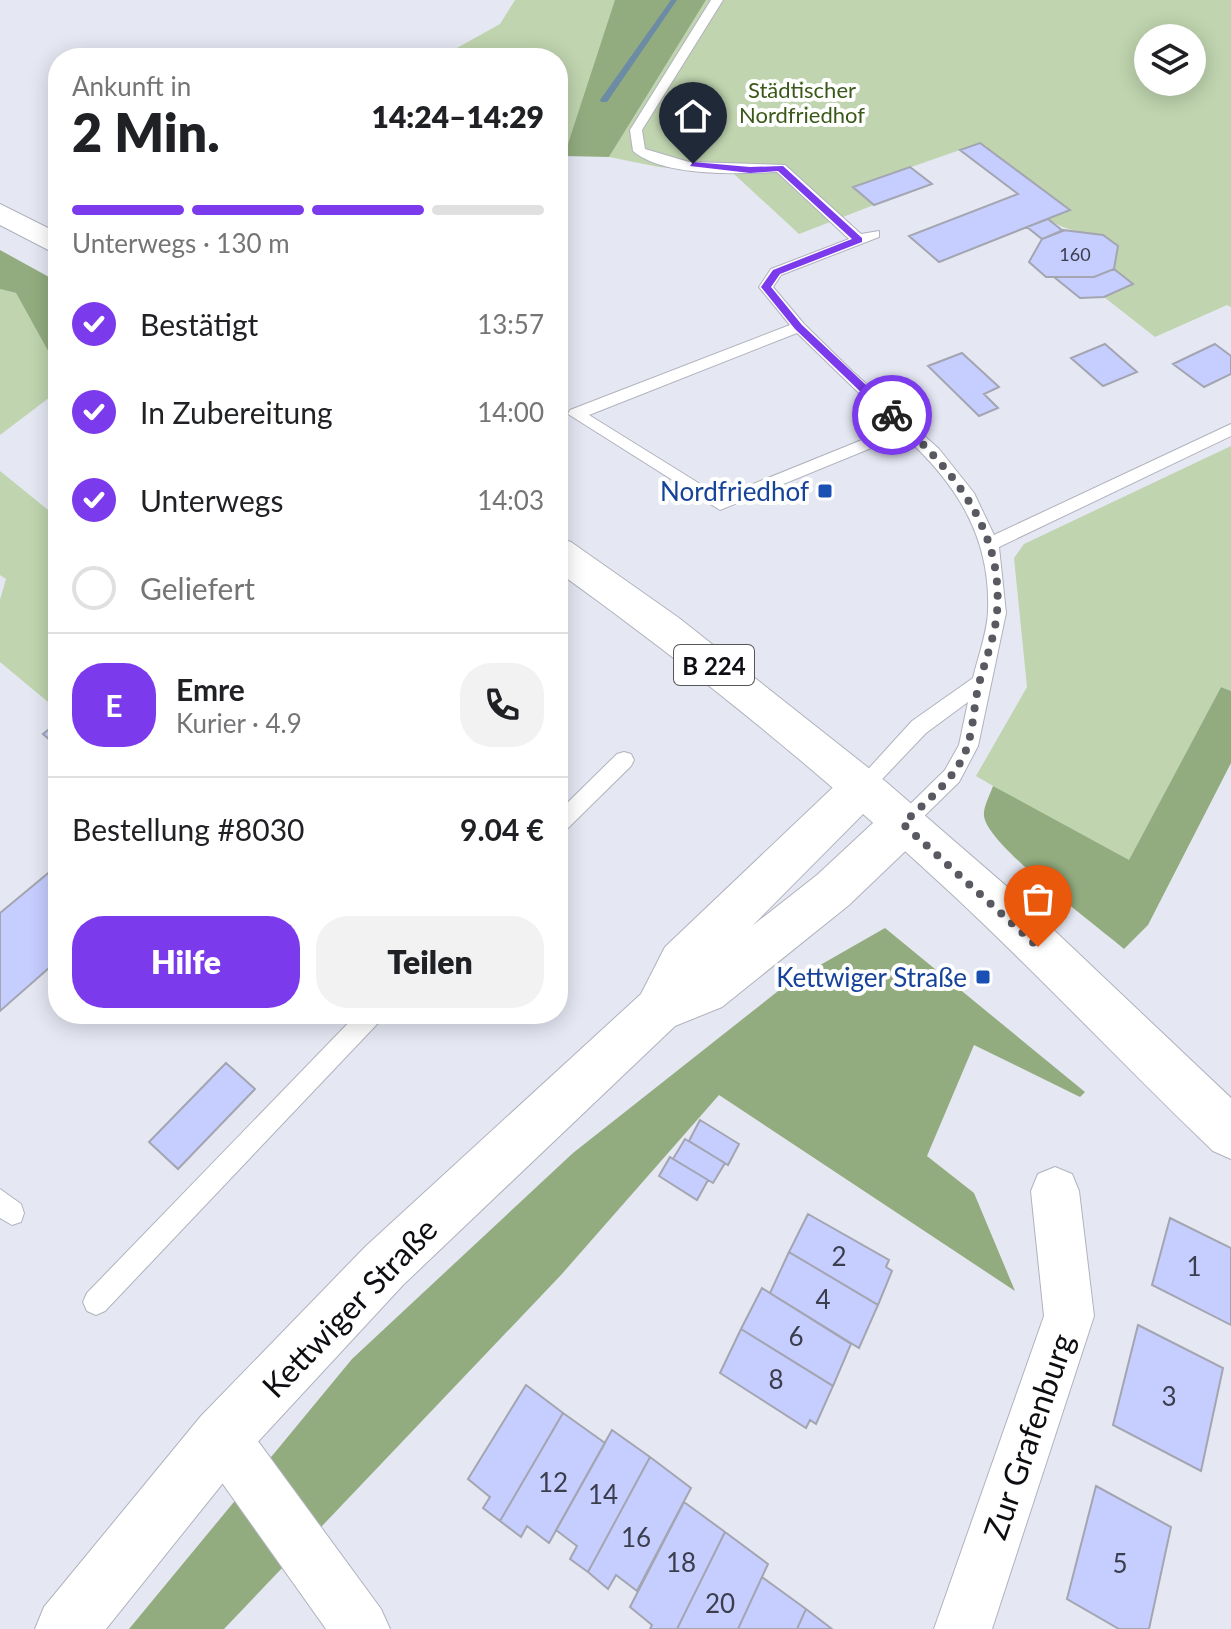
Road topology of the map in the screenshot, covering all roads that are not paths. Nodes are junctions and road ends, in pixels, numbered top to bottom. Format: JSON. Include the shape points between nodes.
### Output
{"nodes":[{"id":1,"x":717,"y":0,"type":"edge"},
{"id":2,"x":0,"y":213,"type":"edge"},
{"id":3,"x":874,"y":234,"type":"dead end"},
{"id":4,"x":48,"y":240,"type":"edge"},
{"id":5,"x":859,"y":240,"type":"junction"},
{"id":6,"x":799,"y":327,"type":"junction"},
{"id":7,"x":906,"y":428,"type":"junction"},
{"id":8,"x":1231,"y":429,"type":"edge"},
{"id":9,"x":990,"y":544,"type":"junction"},
{"id":10,"x":568,"y":559,"type":"edge"},
{"id":11,"x":979,"y":684,"type":"junction"},
{"id":12,"x":624,"y":760,"type":"dead end"},
{"id":13,"x":861,"y":788,"type":"junction"},
{"id":14,"x":568,"y":815,"type":"edge"},
{"id":15,"x":903,"y":824,"type":"junction"},
{"id":16,"x":658,"y":1010,"type":"junction"},
{"id":17,"x":362,"y":1024,"type":"edge"},
{"id":18,"x":1231,"y":1133,"type":"edge"},
{"id":19,"x":1055,"y":1191,"type":"dead end"},
{"id":20,"x":96,"y":1302,"type":"dead end"},
{"id":21,"x":222,"y":1437,"type":"junction"},
{"id":22,"x":66,"y":1629,"type":"edge"},
{"id":23,"x":361,"y":1629,"type":"edge"},
{"id":24,"x":963,"y":1629,"type":"edge"}],
"edges":[{"from":1,"to":5,"type":"lane","via":[[636,130],[639,151],[664,161],[780,168]]},
{"from":2,"to":4,"type":"main road"},
{"from":3,"to":5,"type":"lane"},
{"from":5,"to":6,"type":"lane","via":[[776,272],[766,287]]},
{"from":6,"to":7,"type":"lane"},
{"from":6,"to":7,"type":"lane","via":[[576,414],[720,504]]},
{"from":7,"to":9,"type":"lane","via":[[968,497]]},
{"from":8,"to":9,"type":"lane"},
{"from":9,"to":11,"type":"lane","via":[[997,613]]},
{"from":10,"to":13,"type":"main road","number":"B 224","via":[[713,664]]},
{"from":11,"to":13,"type":"lane","via":[[919,727]]},
{"from":11,"to":15,"type":"lane","via":[[968,746],[952,776]]},
{"from":12,"to":14,"type":"lane"},
{"from":13,"to":15,"type":"main road","number":"B 224"},
{"from":13,"to":16,"type":"main road","name":"Kettwiger Straße","via":[[682,963]]},
{"from":15,"to":16,"type":"main road","name":"Kettwiger Straße","via":[[833,890],[705,991]]},
{"from":15,"to":18,"type":"main road","number":"B 224"},
{"from":16,"to":21,"type":"main road","name":"Kettwiger Straße","via":[[384,1266]]},
{"from":17,"to":20,"type":"lane"},
{"from":19,"to":24,"type":"street","name":"Zur Grafenburg","via":[[1069,1316]]},
{"from":21,"to":22,"type":"main road","name":"Kettwiger Straße"},
{"from":21,"to":23,"type":"street"}]}
